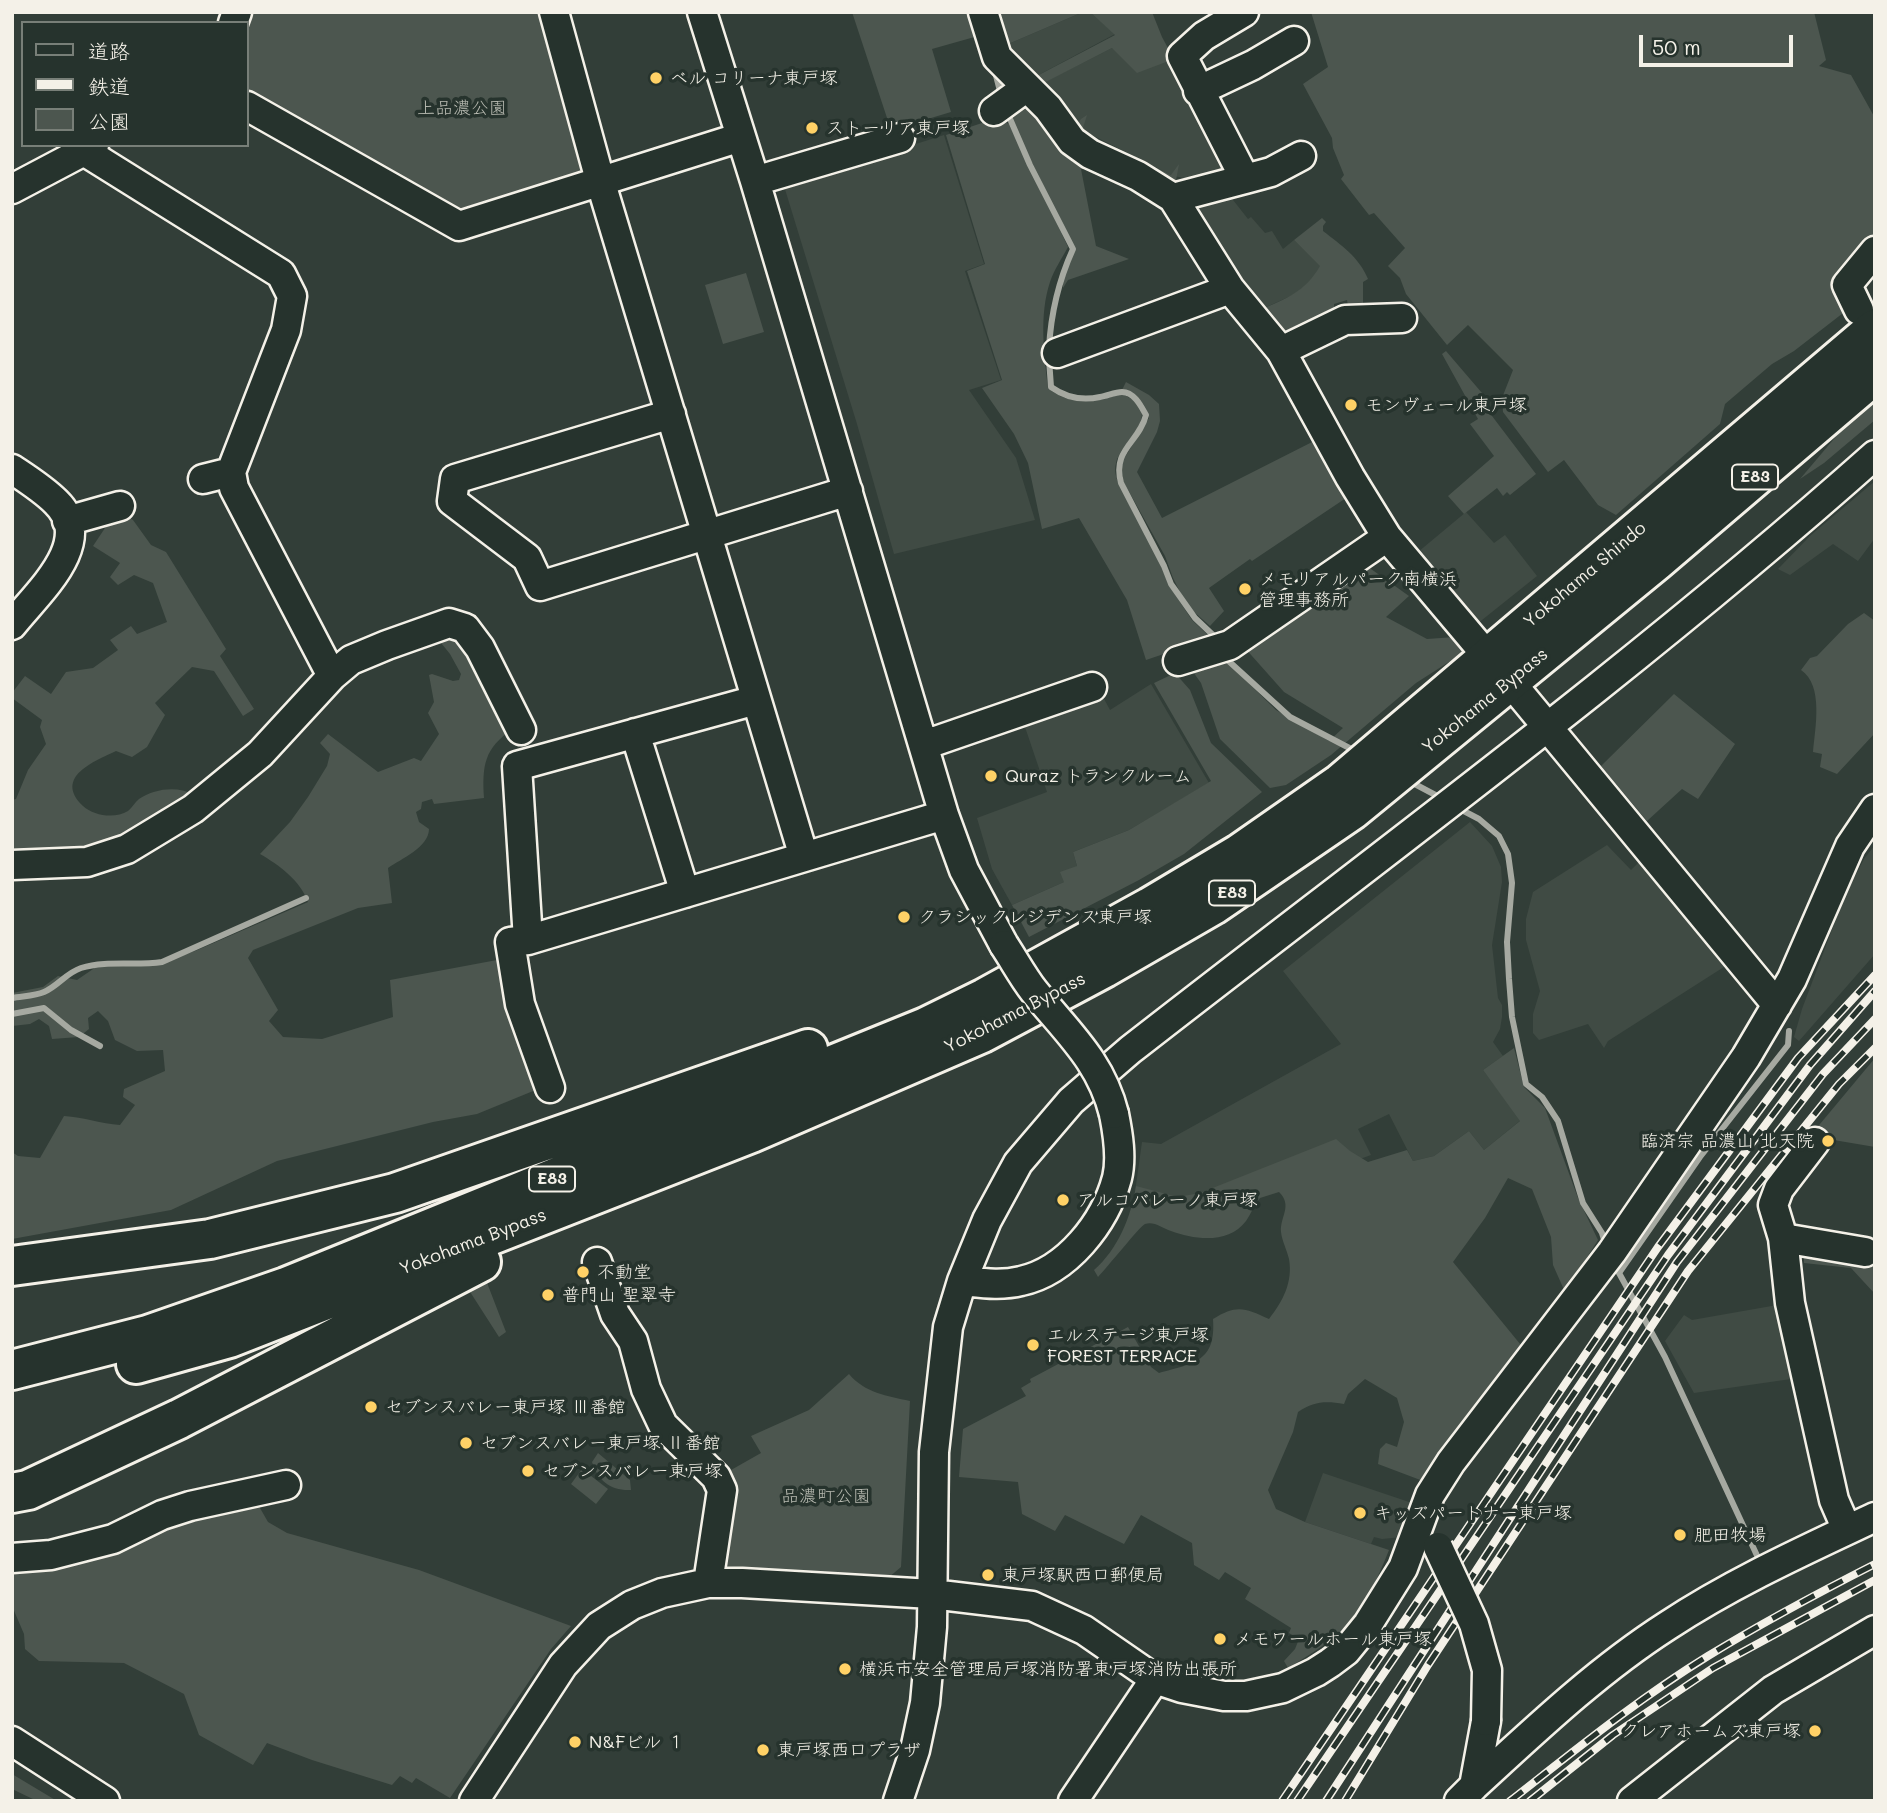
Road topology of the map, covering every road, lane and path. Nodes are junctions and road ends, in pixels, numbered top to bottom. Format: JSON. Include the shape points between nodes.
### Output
{"nodes":[{"id":1,"x":554,"y":12,"type":"edge"},
{"id":2,"x":702,"y":12,"type":"edge"},
{"id":3,"x":983,"y":12,"type":"edge"},
{"id":4,"x":1244,"y":12,"type":"edge"},
{"id":5,"x":1294,"y":41,"type":"dead end"},
{"id":6,"x":1027,"y":88,"type":"junction"},
{"id":7,"x":1198,"y":91,"type":"junction"},
{"id":8,"x":248,"y":107,"type":"edge"},
{"id":9,"x":994,"y":111,"type":"dead end"},
{"id":10,"x":741,"y":137,"type":"junction"},
{"id":11,"x":900,"y":138,"type":"dead end"},
{"id":12,"x":89,"y":148,"type":"edge"},
{"id":13,"x":1301,"y":156,"type":"dead end"},
{"id":14,"x":1245,"y":179,"type":"junction"},
{"id":15,"x":600,"y":180,"type":"junction"},
{"id":16,"x":755,"y":181,"type":"junction"},
{"id":17,"x":12,"y":189,"type":"edge"},
{"id":18,"x":1173,"y":198,"type":"junction"},
{"id":19,"x":1875,"y":251,"type":"edge"},
{"id":20,"x":1230,"y":289,"type":"junction"},
{"id":21,"x":1402,"y":318,"type":"dead end"},
{"id":22,"x":1867,"y":319,"type":"edge"},
{"id":23,"x":1281,"y":351,"type":"junction"},
{"id":24,"x":1057,"y":354,"type":"dead end"},
{"id":25,"x":1875,"y":374,"type":"edge"},
{"id":26,"x":671,"y":414,"type":"junction"},
{"id":27,"x":1875,"y":455,"type":"edge"},
{"id":28,"x":12,"y":469,"type":"edge"},
{"id":29,"x":231,"y":472,"type":"junction"},
{"id":30,"x":202,"y":480,"type":"dead end"},
{"id":31,"x":848,"y":491,"type":"junction"},
{"id":32,"x":120,"y":506,"type":"dead end"},
{"id":33,"x":67,"y":521,"type":"junction"},
{"id":34,"x":708,"y":535,"type":"junction"},
{"id":35,"x":1387,"y":537,"type":"junction"},
{"id":36,"x":12,"y":625,"type":"edge"},
{"id":37,"x":1478,"y":645,"type":"dead end"},
{"id":38,"x":1178,"y":661,"type":"dead end"},
{"id":39,"x":332,"y":676,"type":"junction"},
{"id":40,"x":1093,"y":687,"type":"dead end"},
{"id":41,"x":1521,"y":695,"type":"dead end"},
{"id":42,"x":756,"y":700,"type":"junction"},
{"id":43,"x":1548,"y":726,"type":"junction"},
{"id":44,"x":521,"y":730,"type":"dead end"},
{"id":45,"x":635,"y":733,"type":"junction"},
{"id":46,"x":924,"y":745,"type":"junction"},
{"id":47,"x":1875,"y":809,"type":"edge"},
{"id":48,"x":944,"y":815,"type":"junction"},
{"id":49,"x":804,"y":857,"type":"junction"},
{"id":50,"x":12,"y":865,"type":"edge"},
{"id":51,"x":685,"y":893,"type":"junction"},
{"id":52,"x":528,"y":940,"type":"junction"},
{"id":53,"x":985,"y":998,"type":"junction"},
{"id":54,"x":1777,"y":1004,"type":"junction"},
{"id":55,"x":550,"y":1088,"type":"dead end"},
{"id":56,"x":751,"y":1133,"type":"junction"},
{"id":57,"x":1815,"y":1142,"type":"dead end"},
{"id":58,"x":1783,"y":1238,"type":"junction"},
{"id":59,"x":1866,"y":1252,"type":"dead end"},
{"id":60,"x":597,"y":1262,"type":"dead end"},
{"id":61,"x":12,"y":1266,"type":"edge"},
{"id":62,"x":962,"y":1281,"type":"junction"},
{"id":63,"x":12,"y":1370,"type":"edge"},
{"id":64,"x":12,"y":1397,"type":"edge"},
{"id":65,"x":286,"y":1485,"type":"dead end"},
{"id":66,"x":12,"y":1493,"type":"edge"},
{"id":67,"x":1421,"y":1516,"type":"junction"},
{"id":68,"x":1875,"y":1517,"type":"edge"},
{"id":69,"x":1847,"y":1530,"type":"junction"},
{"id":70,"x":12,"y":1558,"type":"edge"},
{"id":71,"x":708,"y":1583,"type":"junction"},
{"id":72,"x":932,"y":1594,"type":"junction"},
{"id":73,"x":1875,"y":1630,"type":"edge"},
{"id":74,"x":1156,"y":1679,"type":"junction"},
{"id":75,"x":12,"y":1741,"type":"edge"},
{"id":76,"x":1467,"y":1793,"type":"edge"},
{"id":77,"x":105,"y":1801,"type":"edge"},
{"id":78,"x":474,"y":1801,"type":"edge"},
{"id":79,"x":898,"y":1801,"type":"edge"},
{"id":80,"x":1073,"y":1801,"type":"edge"},
{"id":81,"x":1632,"y":1801,"type":"edge"}],
"edges":[{"from":1,"to":15,"type":"street"},
{"from":2,"to":10,"type":"street"},
{"from":3,"to":6,"type":"street","via":[[997,57]]},
{"from":4,"to":7,"type":"street","via":[[1204,36],[1182,56]]},
{"from":5,"to":7,"type":"street"},
{"from":6,"to":9,"type":"street"},
{"from":6,"to":18,"type":"street","via":[[1072,141]]},
{"from":7,"to":14,"type":"street"},
{"from":8,"to":15,"type":"street","via":[[459,226]]},
{"from":10,"to":15,"type":"street"},
{"from":10,"to":16,"type":"street"},
{"from":11,"to":16,"type":"street"},
{"from":12,"to":17,"type":"street"},
{"from":12,"to":29,"type":"street","via":[[281,274],[292,296],[286,330]]},
{"from":13,"to":14,"type":"street"},
{"from":14,"to":18,"type":"street"},
{"from":15,"to":26,"type":"street"},
{"from":16,"to":31,"type":"street"},
{"from":18,"to":20,"type":"street"},
{"from":19,"to":22,"type":"street","via":[[1847,285]]},
{"from":20,"to":23,"type":"street"},
{"from":20,"to":24,"type":"street"},
{"from":21,"to":23,"type":"street","via":[[1345,320]]},
{"from":22,"to":53,"type":"highway","name":"Yokohama Bypass","number":"E83","via":[[1341,783],[1238,854]]},
{"from":23,"to":35,"type":"street"},
{"from":25,"to":56,"type":"highway","name":"Yokohama Bypass","number":"E83","via":[[1352,810],[1213,905],[982,1033]]},
{"from":26,"to":34,"type":"street"},
{"from":26,"to":34,"type":"street","via":[[455,479],[452,501],[527,558],[540,586]]},
{"from":27,"to":43,"type":"street"},
{"from":28,"to":33,"type":"street","via":[[55,501]]},
{"from":29,"to":30,"type":"street"},
{"from":29,"to":39,"type":"street","via":[[234,488]]},
{"from":31,"to":34,"type":"street"},
{"from":31,"to":46,"type":"street"},
{"from":32,"to":33,"type":"street"},
{"from":33,"to":36,"type":"street","via":[[71,530],[65,560]]},
{"from":34,"to":42,"type":"street"},
{"from":35,"to":37,"type":"street"},
{"from":35,"to":38,"type":"street","via":[[1230,645]]},
{"from":39,"to":44,"type":"street","via":[[351,660],[449,623],[465,628],[480,648]]},
{"from":39,"to":50,"type":"street","via":[[260,754],[193,809],[127,849],[87,862]]},
{"from":40,"to":46,"type":"street"},
{"from":41,"to":43,"type":"street"},
{"from":42,"to":45,"type":"street"},
{"from":42,"to":49,"type":"street"},
{"from":43,"to":54,"type":"street"},
{"from":43,"to":62,"type":"street","via":[[1130,1049],[1071,1101],[1018,1163],[987,1220]]},
{"from":45,"to":51,"type":"street"},
{"from":45,"to":52,"type":"street","via":[[517,766]]},
{"from":46,"to":48,"type":"street"},
{"from":47,"to":54,"type":"street","via":[[1850,846]]},
{"from":48,"to":49,"type":"street"},
{"from":48,"to":62,"type":"street","bridge":true,"via":[[964,870],[1003,945],[1099,1072],[1119,1140],[1117,1177],[1100,1218],[1078,1246],[1049,1270],[1023,1281]]},
{"from":49,"to":51,"type":"street"},
{"from":51,"to":52,"type":"street"},
{"from":52,"to":55,"type":"street","via":[[510,942],[520,1004]]},
{"from":53,"to":61,"type":"highway","via":[[789,1055],[396,1193],[210,1239]]},
{"from":53,"to":63,"type":"highway","name":"Yokohama Bypass","number":"E83","via":[[926,1027],[286,1287],[148,1335]]},
{"from":54,"to":67,"type":"street","via":[[1746,1057],[1612,1252],[1451,1462]]},
{"from":56,"to":64,"type":"highway","name":"Yokohama Bypass","number":"E83","via":[[229,1338]]},
{"from":56,"to":66,"type":"highway","via":[[484,1260],[179,1419],[28,1490]]},
{"from":57,"to":58,"type":"street","via":[[1779,1189],[1773,1205]]},
{"from":58,"to":59,"type":"street"},
{"from":58,"to":69,"type":"street","via":[[1792,1314],[1834,1500]]},
{"from":60,"to":71,"type":"street","via":[[615,1314],[634,1342],[646,1389],[663,1424],[716,1477],[722,1490]]},
{"from":62,"to":72,"type":"street","via":[[948,1327],[934,1452]]},
{"from":65,"to":70,"type":"street","via":[[190,1506],[113,1539],[51,1555]]},
{"from":67,"to":74,"type":"street","via":[[1403,1568],[1368,1624],[1346,1651],[1316,1672],[1283,1688],[1247,1696],[1202,1693]]},
{"from":67,"to":76,"type":"street","bridge":true,"via":[[1474,1624],[1487,1670],[1486,1721]]},
{"from":68,"to":69,"type":"street"},
{"from":69,"to":76,"type":"street","via":[[1667,1626],[1572,1699]]},
{"from":71,"to":72,"type":"street"},
{"from":71,"to":78,"type":"street","via":[[667,1591],[632,1605],[599,1626],[563,1665]]},
{"from":72,"to":74,"type":"street","via":[[1032,1606],[1084,1630]]},
{"from":72,"to":79,"type":"street","via":[[925,1703]]},
{"from":73,"to":81,"type":"street","via":[[1773,1690]]},
{"from":74,"to":80,"type":"street"},
{"from":75,"to":77,"type":"street"}]}
